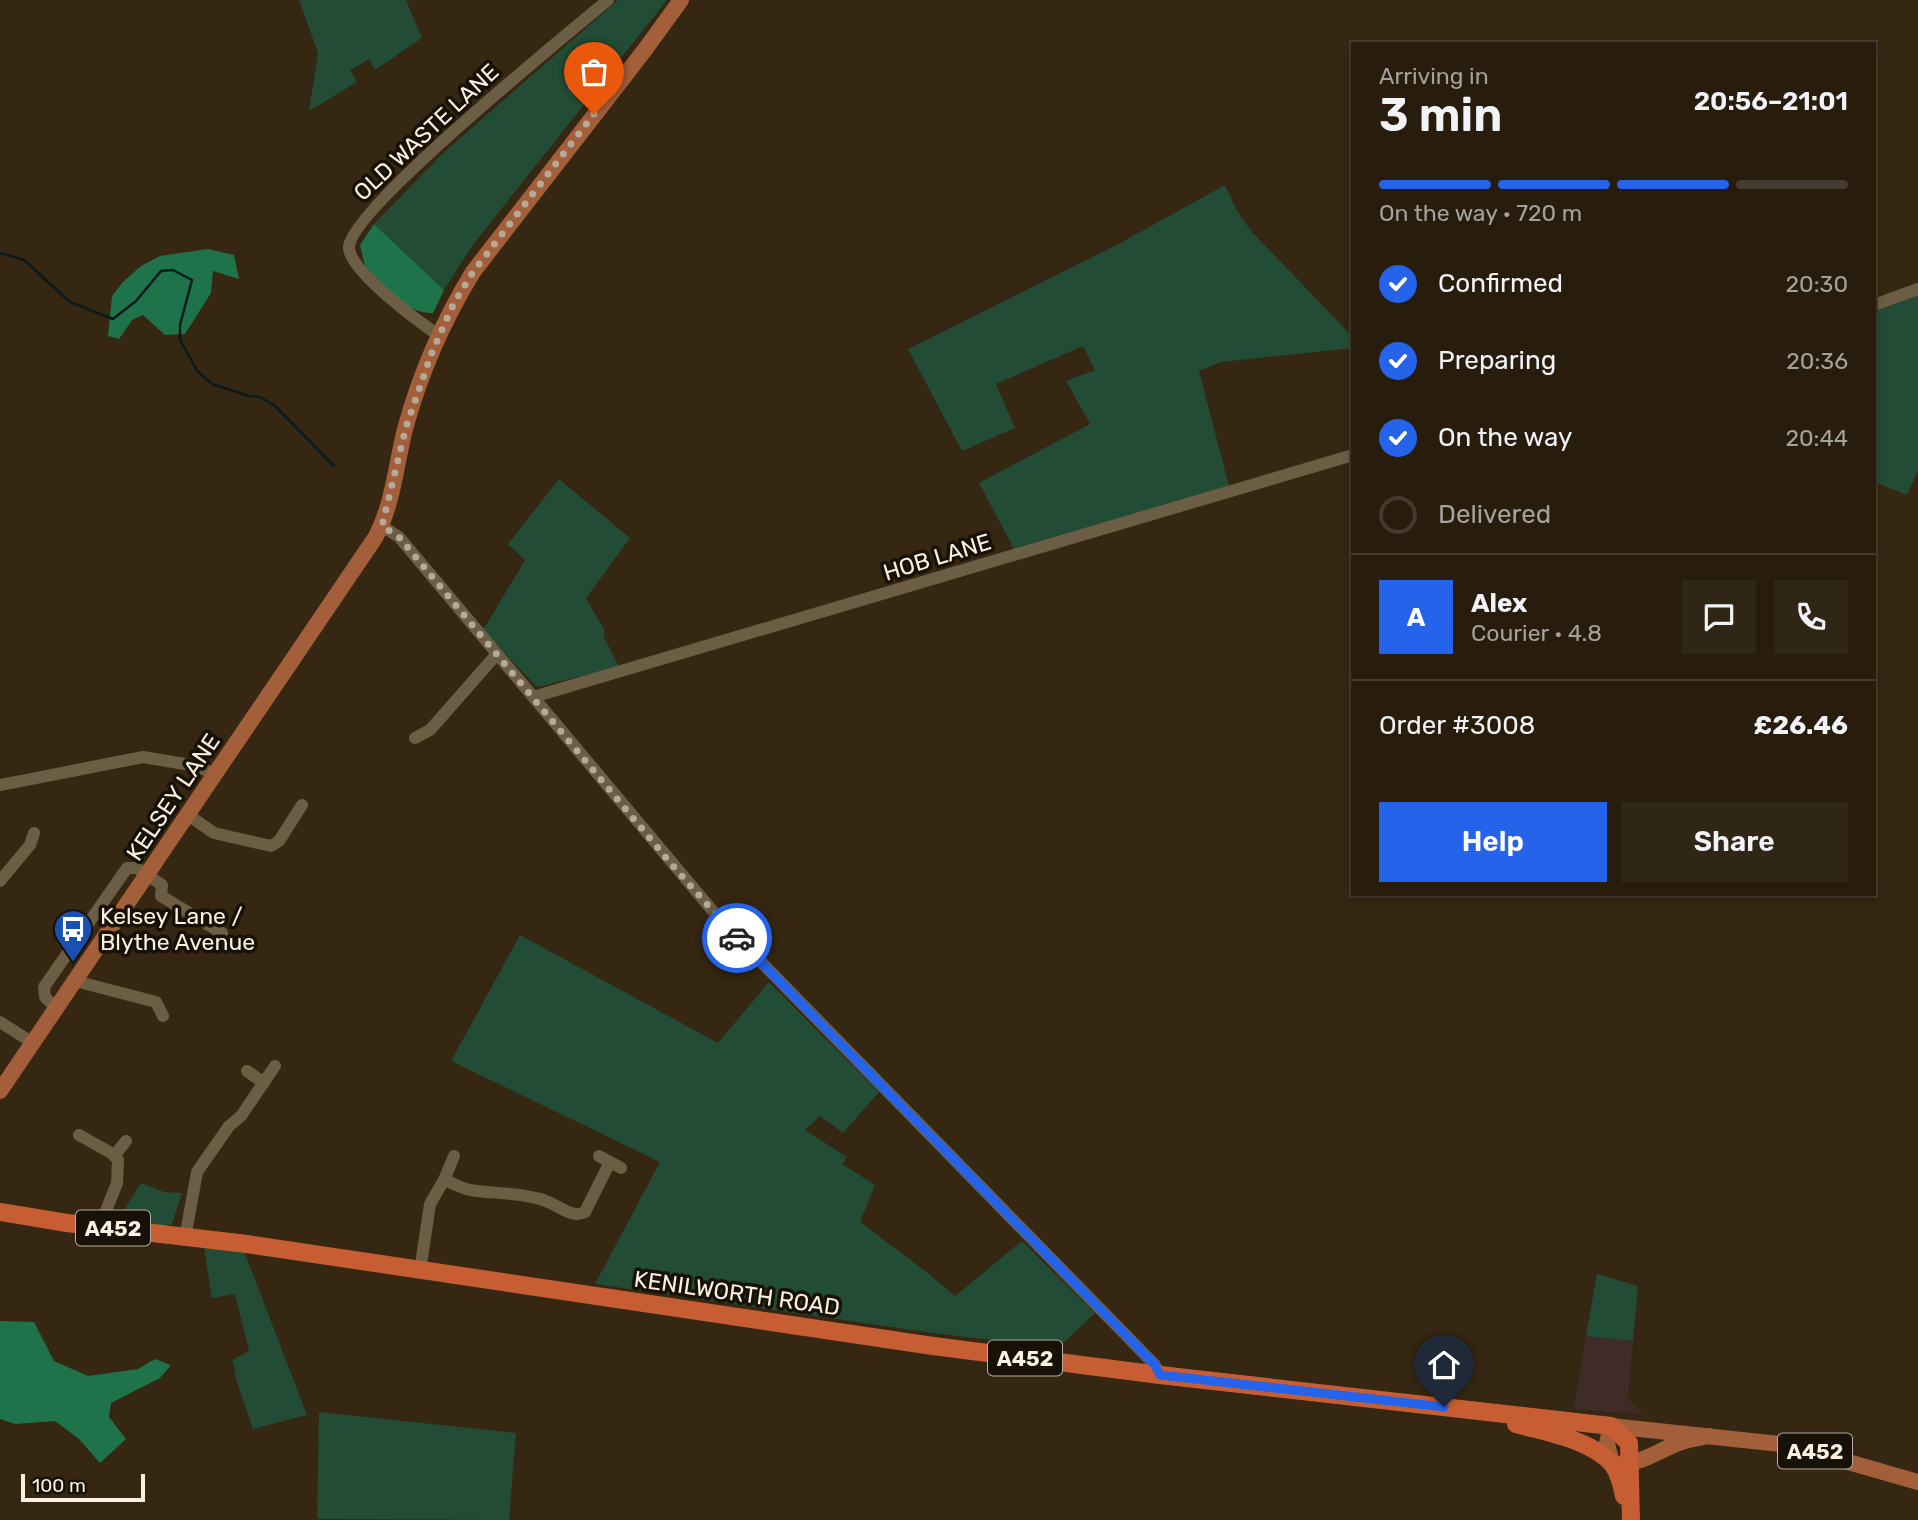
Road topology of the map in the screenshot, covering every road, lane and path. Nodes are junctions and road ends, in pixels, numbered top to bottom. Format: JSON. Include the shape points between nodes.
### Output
{"nodes":[{"id":1,"x":608,"y":0,"type":"edge"},
{"id":2,"x":681,"y":0,"type":"edge"},
{"id":3,"x":1918,"y":289,"type":"edge"},
{"id":4,"x":1876,"y":304,"type":"edge"},
{"id":5,"x":438,"y":335,"type":"junction"},
{"id":6,"x":1351,"y":456,"type":"edge"},
{"id":7,"x":382,"y":526,"type":"junction"},
{"id":8,"x":496,"y":655,"type":"junction"},
{"id":9,"x":533,"y":697,"type":"junction"},
{"id":10,"x":415,"y":738,"type":"dead end"},
{"id":11,"x":216,"y":775,"type":"junction"},
{"id":12,"x":0,"y":785,"type":"edge"},
{"id":13,"x":282,"y":809,"type":"dead end"},
{"id":14,"x":188,"y":816,"type":"junction"},
{"id":15,"x":34,"y":833,"type":"dead end"},
{"id":16,"x":148,"y":876,"type":"junction"},
{"id":17,"x":0,"y":881,"type":"edge"},
{"id":18,"x":208,"y":924,"type":"junction"},
{"id":19,"x":222,"y":933,"type":"dead end"},
{"id":20,"x":200,"y":936,"type":"dead end"},
{"id":21,"x":75,"y":981,"type":"junction"},
{"id":22,"x":56,"y":1009,"type":"junction"},
{"id":23,"x":163,"y":1016,"type":"dead end"},
{"id":24,"x":0,"y":1022,"type":"edge"},
{"id":25,"x":33,"y":1043,"type":"junction"},
{"id":26,"x":275,"y":1066,"type":"dead end"},
{"id":27,"x":247,"y":1071,"type":"dead end"},
{"id":28,"x":264,"y":1083,"type":"junction"},
{"id":29,"x":0,"y":1091,"type":"edge"},
{"id":30,"x":79,"y":1135,"type":"dead end"},
{"id":31,"x":126,"y":1142,"type":"dead end"},
{"id":32,"x":114,"y":1156,"type":"junction"},
{"id":33,"x":454,"y":1156,"type":"dead end"},
{"id":34,"x":610,"y":1162,"type":"dead end"},
{"id":35,"x":444,"y":1180,"type":"junction"},
{"id":36,"x":0,"y":1212,"type":"edge"},
{"id":37,"x":100,"y":1226,"type":"junction"},
{"id":38,"x":185,"y":1238,"type":"junction"},
{"id":39,"x":420,"y":1271,"type":"junction"},
{"id":40,"x":1160,"y":1375,"type":"junction"},
{"id":41,"x":1469,"y":1410,"type":"junction"},
{"id":42,"x":1611,"y":1426,"type":"junction"},
{"id":43,"x":1709,"y":1436,"type":"junction"},
{"id":44,"x":1658,"y":1454,"type":"junction"},
{"id":45,"x":1621,"y":1464,"type":"junction"},
{"id":46,"x":1918,"y":1482,"type":"edge"},
{"id":47,"x":1631,"y":1484,"type":"junction"},
{"id":48,"x":1630,"y":1520,"type":"edge"}],
"edges":[{"from":1,"to":5,"type":"street","name":"OLD WASTE LANE","via":[[477,110],[383,197],[352,234],[349,251],[361,271]]},
{"from":2,"to":5,"type":"main road","via":[[473,272]]},
{"from":3,"to":4,"type":"street"},
{"from":5,"to":7,"type":"main road","via":[[406,427]]},
{"from":6,"to":9,"type":"street","name":"HOB LANE"},
{"from":7,"to":8,"type":"street","via":[[399,537]]},
{"from":7,"to":11,"type":"main road","name":"KELSEY LANE"},
{"from":8,"to":9,"type":"street"},
{"from":8,"to":10,"type":"street","via":[[434,734]]},
{"from":9,"to":40,"type":"street","via":[[722,922]]},
{"from":11,"to":12,"type":"street","via":[[197,766],[143,757]]},
{"from":11,"to":14,"type":"main road","name":"KELSEY LANE"},
{"from":13,"to":14,"type":"street","via":[[298,811],[271,846],[214,834]]},
{"from":14,"to":16,"type":"main road","name":"KELSEY LANE"},
{"from":15,"to":17,"type":"street","via":[[30,845]]},
{"from":16,"to":18,"type":"street","via":[[162,885],[161,896]]},
{"from":16,"to":21,"type":"main road","name":"KELSEY LANE"},
{"from":16,"to":22,"type":"street","via":[[131,867],[114,884],[44,987],[45,997]]},
{"from":18,"to":19,"type":"street"},
{"from":18,"to":20,"type":"street"},
{"from":21,"to":22,"type":"main road","name":"KELSEY LANE"},
{"from":21,"to":23,"type":"street","via":[[156,1002]]},
{"from":22,"to":25,"type":"main road","name":"KELSEY LANE"},
{"from":24,"to":25,"type":"street"},
{"from":25,"to":29,"type":"main road","name":"KELSEY LANE"},
{"from":26,"to":28,"type":"street"},
{"from":27,"to":28,"type":"street"},
{"from":28,"to":38,"type":"street","via":[[197,1172]]},
{"from":30,"to":32,"type":"street"},
{"from":31,"to":32,"type":"street"},
{"from":32,"to":37,"type":"street","via":[[119,1165],[117,1183]]},
{"from":33,"to":35,"type":"street"},
{"from":34,"to":35,"type":"street","via":[[580,1214],[543,1199],[468,1189]]},
{"from":35,"to":39,"type":"street","via":[[430,1204]]},
{"from":36,"to":37,"type":"highway","name":"KENILWORTH ROAD","number":"A452"},
{"from":37,"to":38,"type":"highway","name":"KENILWORTH ROAD","number":"A452"},
{"from":38,"to":39,"type":"highway","name":"KENILWORTH ROAD","number":"A452"},
{"from":39,"to":40,"type":"highway","name":"KENILWORTH ROAD","number":"A452"},
{"from":40,"to":41,"type":"highway","name":"KENILWORTH ROAD","number":"A452"},
{"from":41,"to":42,"type":"highway","number":"A452"},
{"from":41,"to":45,"type":"highway","number":"A452","via":[[1564,1437]]},
{"from":42,"to":43,"type":"main road","number":"A452"},
{"from":42,"to":45,"type":"highway","via":[[1629,1443]]},
{"from":43,"to":44,"type":"main road","number":"A452"},
{"from":43,"to":46,"type":"main road","number":"A452","via":[[1808,1449]]},
{"from":44,"to":45,"type":"main road"},
{"from":44,"to":47,"type":"main road","via":[[1638,1469]]},
{"from":45,"to":47,"type":"highway"},
{"from":45,"to":48,"type":"highway"},
{"from":47,"to":48,"type":"highway"}]}
